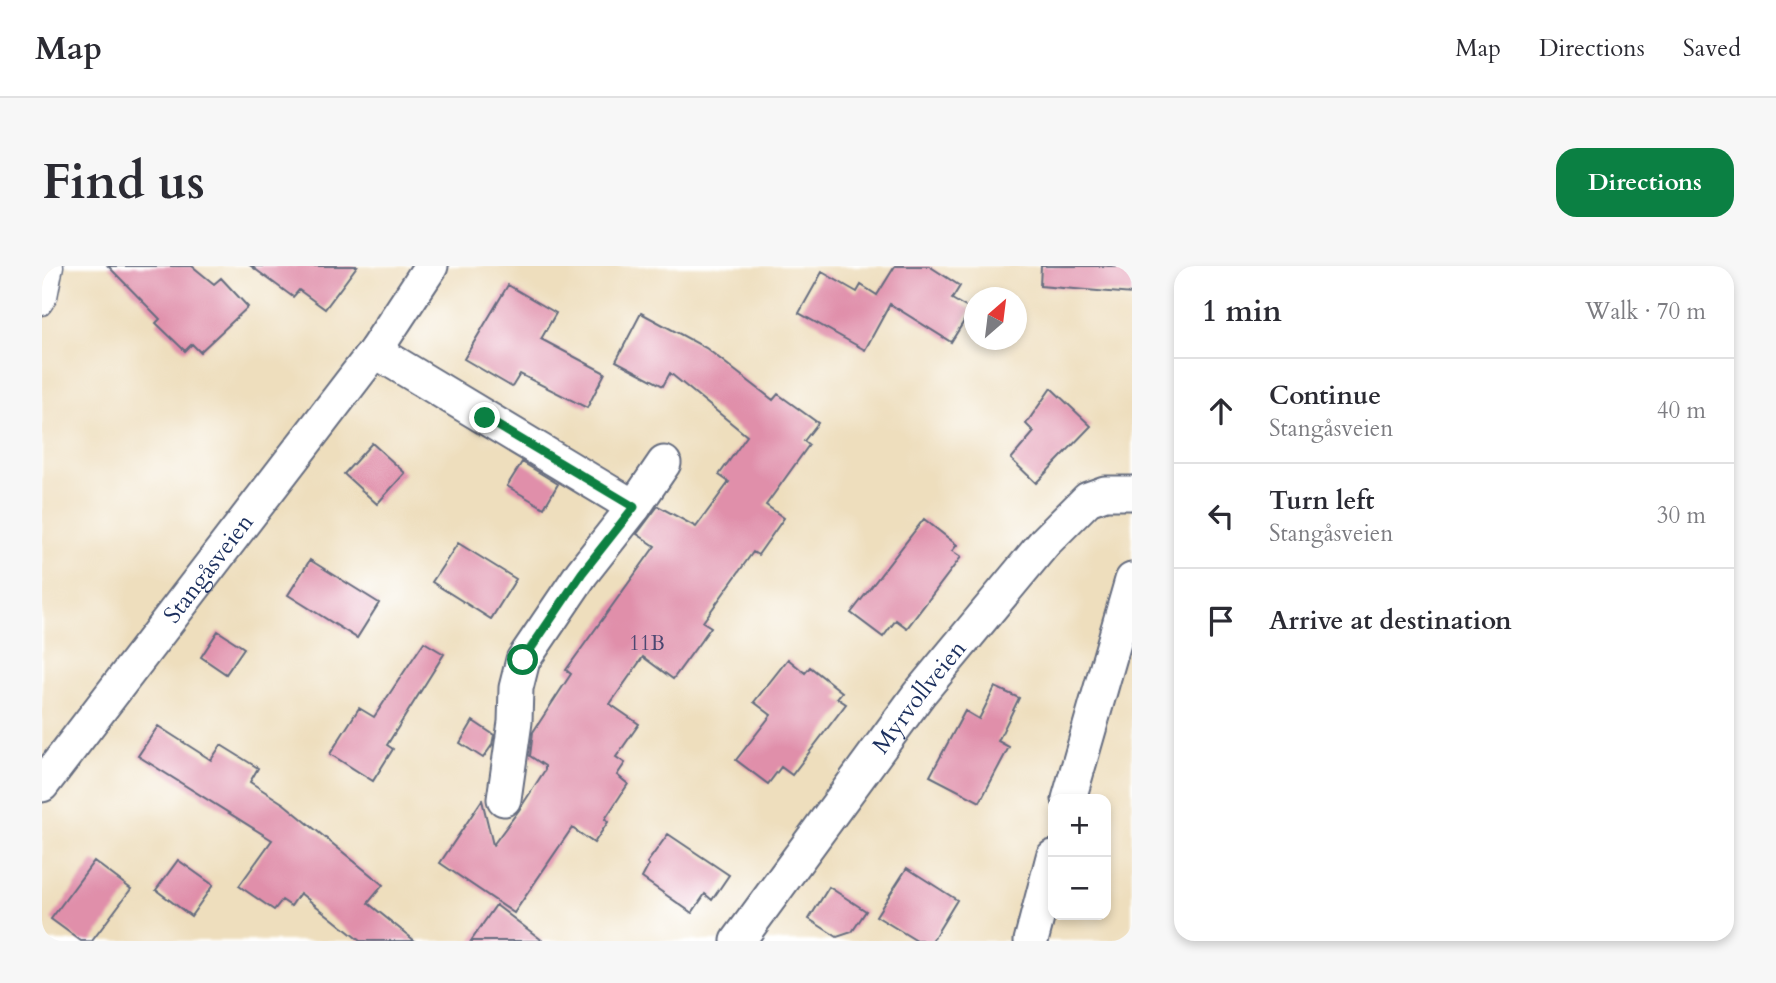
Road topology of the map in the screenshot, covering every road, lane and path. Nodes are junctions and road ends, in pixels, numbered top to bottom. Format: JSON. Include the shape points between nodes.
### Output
{"nodes":[{"id":1,"x":54,"y":266,"type":"edge"},
{"id":2,"x":431,"y":266,"type":"edge"},
{"id":3,"x":42,"y":306,"type":"edge"},
{"id":4,"x":375,"y":351,"type":"junction"},
{"id":5,"x":664,"y":463,"type":"dead end"},
{"id":6,"x":1132,"y":493,"type":"edge"},
{"id":7,"x":634,"y":507,"type":"junction"},
{"id":8,"x":1132,"y":580,"type":"edge"},
{"id":9,"x":42,"y":785,"type":"edge"},
{"id":10,"x":1070,"y":794,"type":"edge"},
{"id":11,"x":505,"y":799,"type":"dead end"},
{"id":12,"x":1048,"y":876,"type":"edge"},
{"id":13,"x":738,"y":941,"type":"edge"},
{"id":14,"x":1031,"y":941,"type":"edge"}],
"edges":[{"from":1,"to":3,"type":"lane"},
{"from":2,"to":4,"type":"street","name":"Stangåsveien"},
{"from":4,"to":7,"type":"street"},
{"from":4,"to":9,"type":"street","name":"Stangåsveien"},
{"from":5,"to":7,"type":"street"},
{"from":6,"to":13,"type":"street","name":"Myrvollveien","via":[[1105,493],[1088,499],[1045,541],[919,694]]},
{"from":7,"to":11,"type":"street","via":[[523,660]]},
{"from":8,"to":10,"type":"street"},
{"from":12,"to":14,"type":"street"}]}
